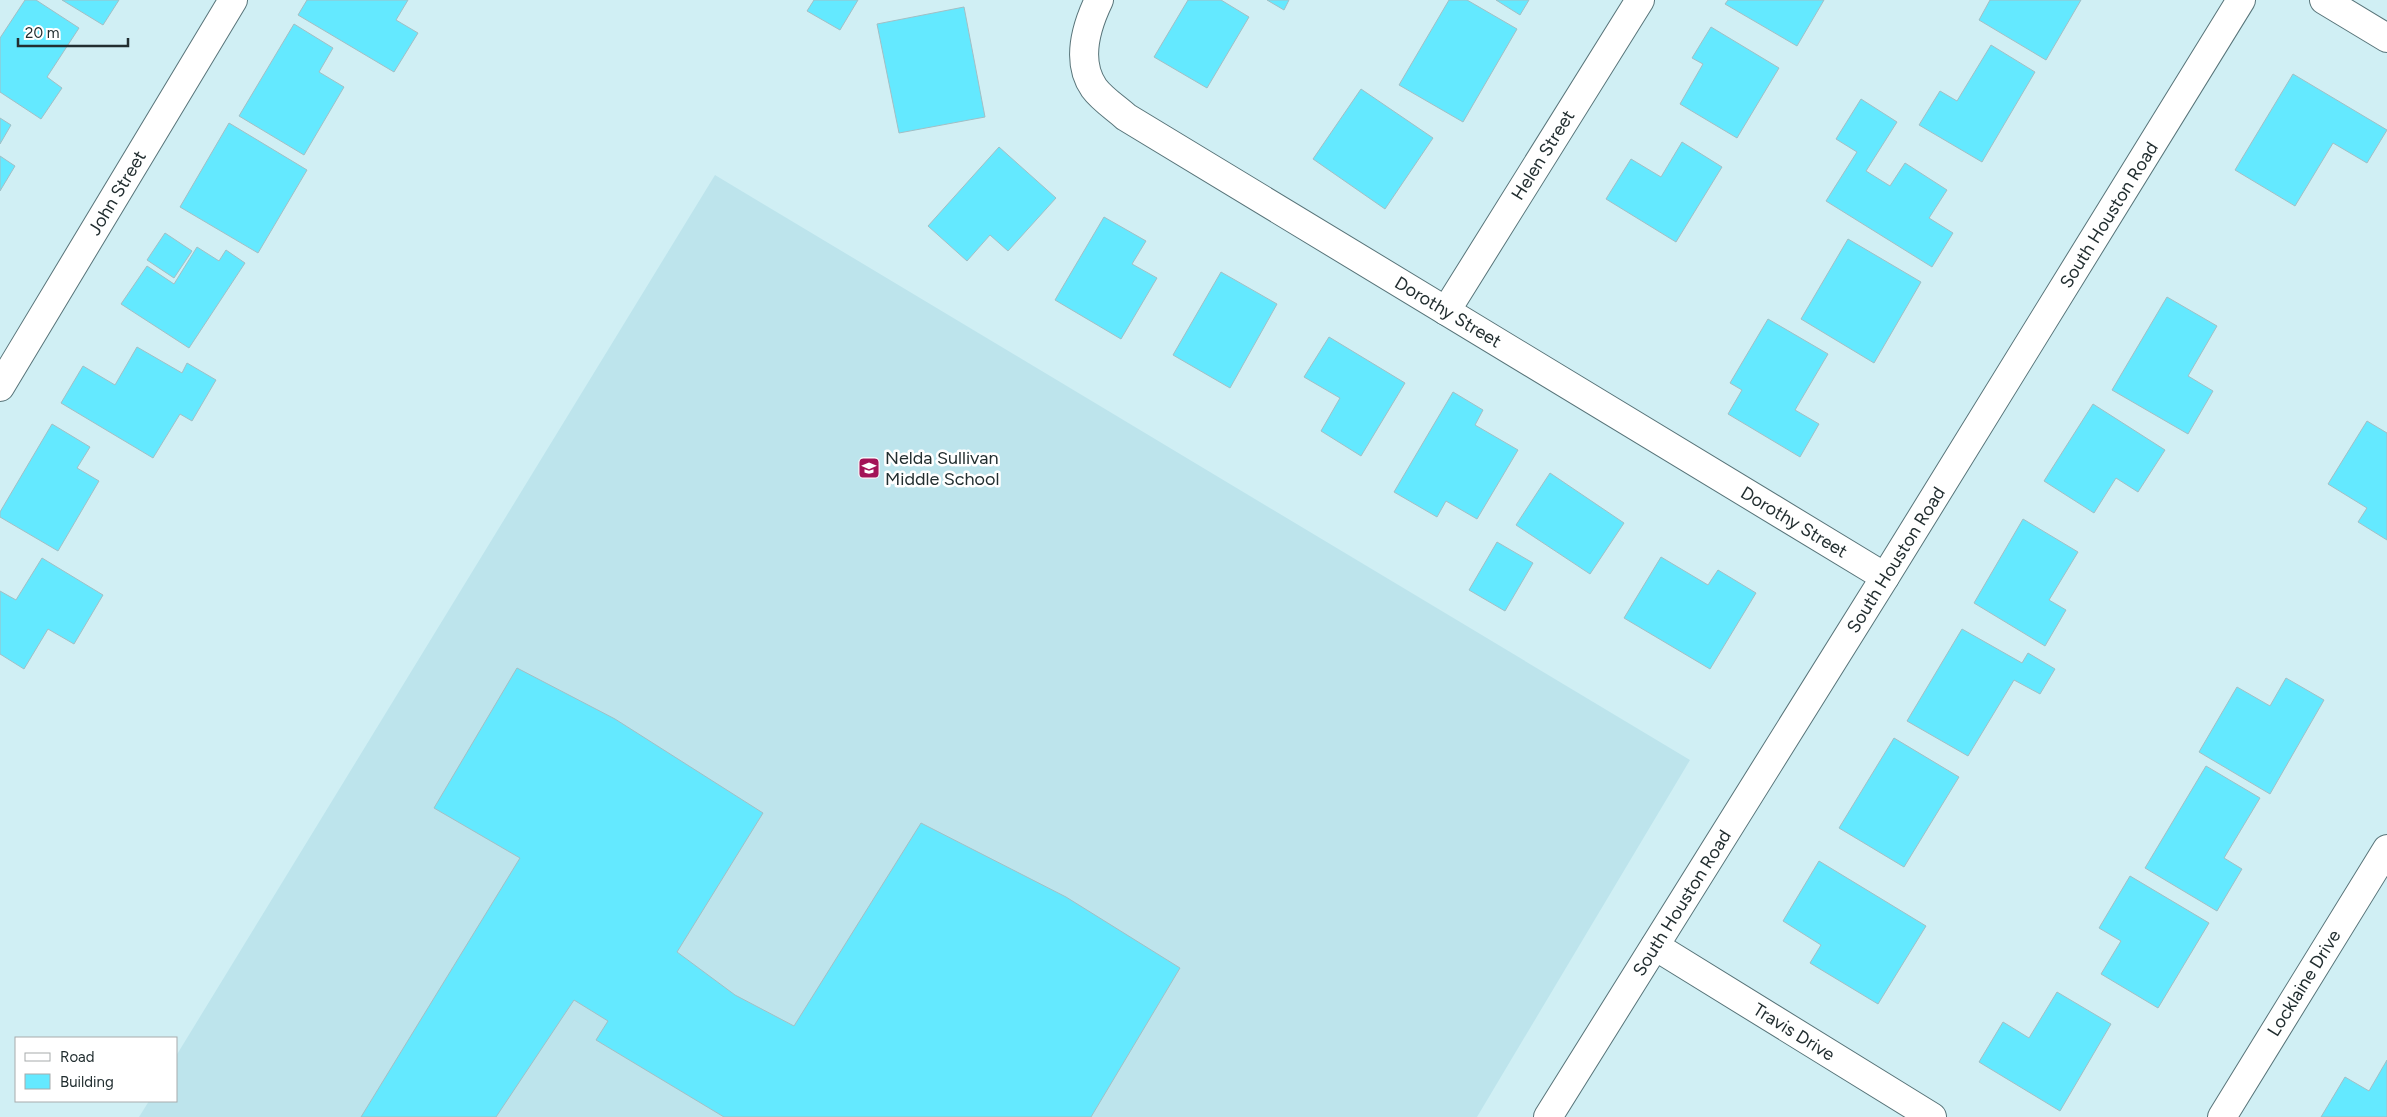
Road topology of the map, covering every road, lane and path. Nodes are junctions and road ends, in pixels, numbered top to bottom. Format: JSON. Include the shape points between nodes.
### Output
{"nodes":[{"id":1,"x":233,"y":0,"type":"edge"},
{"id":2,"x":1099,"y":0,"type":"edge"},
{"id":3,"x":1640,"y":0,"type":"edge"},
{"id":4,"x":2241,"y":0,"type":"edge"},
{"id":5,"x":2324,"y":0,"type":"edge"},
{"id":6,"x":2387,"y":38,"type":"edge"},
{"id":7,"x":1446,"y":311,"type":"junction"},
{"id":8,"x":0,"y":387,"type":"edge"},
{"id":9,"x":1885,"y":577,"type":"junction"},
{"id":10,"x":2387,"y":849,"type":"edge"},
{"id":11,"x":1656,"y":946,"type":"junction"},
{"id":12,"x":1548,"y":1117,"type":"edge"},
{"id":13,"x":1932,"y":1117,"type":"edge"},
{"id":14,"x":2222,"y":1117,"type":"edge"}],
"edges":[{"from":1,"to":8,"type":"street","name":"John Street"},
{"from":2,"to":7,"type":"street","name":"Dorothy Street","via":[[1085,36],[1085,73],[1095,90],[1126,117]]},
{"from":3,"to":7,"type":"street","name":"Helen Street"},
{"from":4,"to":9,"type":"street","name":"South Houston Road"},
{"from":5,"to":6,"type":"street"},
{"from":7,"to":9,"type":"street","name":"Dorothy Street"},
{"from":9,"to":11,"type":"street","name":"South Houston Road"},
{"from":10,"to":14,"type":"street","name":"Locklaine Drive"},
{"from":11,"to":12,"type":"street","name":"South Houston Road"},
{"from":11,"to":13,"type":"street","name":"Travis Drive"}]}
